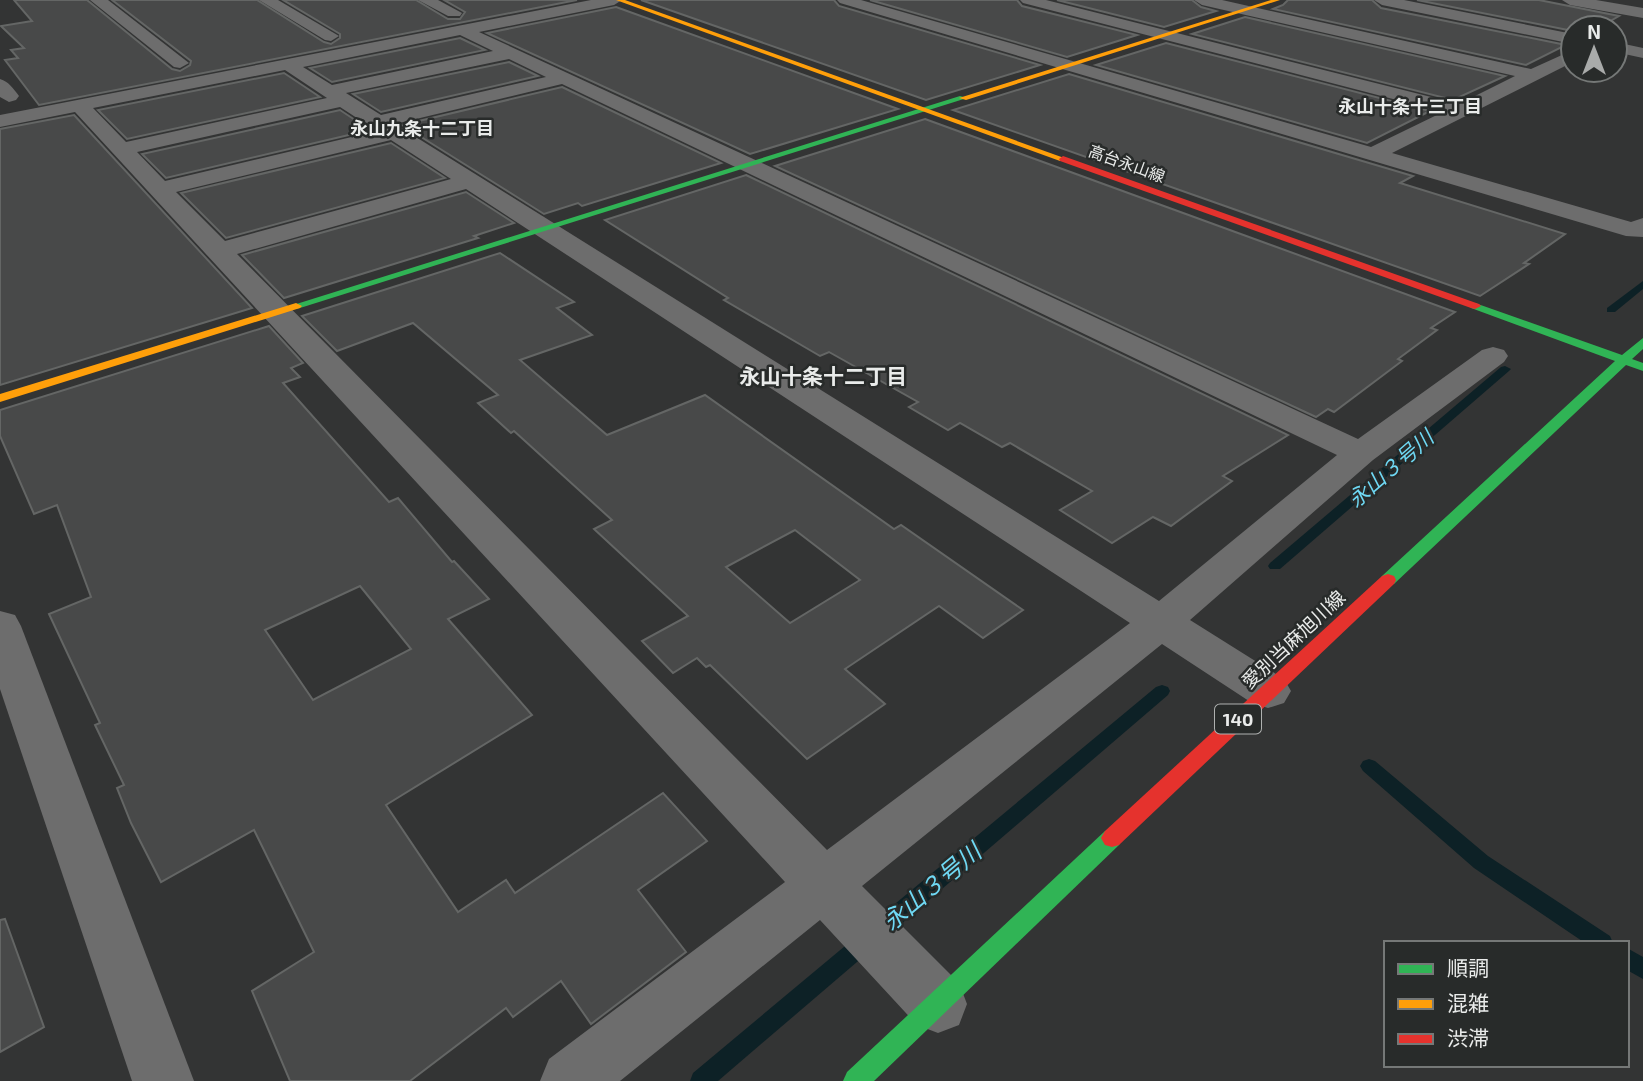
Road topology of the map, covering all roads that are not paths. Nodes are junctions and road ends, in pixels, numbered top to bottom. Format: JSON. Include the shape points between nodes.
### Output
{"nodes":[{"id":1,"x":97,"y":0,"type":"edge"},
{"id":2,"x":267,"y":0,"type":"edge"},
{"id":3,"x":616,"y":0,"type":"edge"},
{"id":4,"x":845,"y":0,"type":"edge"},
{"id":5,"x":1028,"y":0,"type":"edge"},
{"id":6,"x":1202,"y":0,"type":"edge"},
{"id":7,"x":1277,"y":0,"type":"edge"},
{"id":8,"x":1382,"y":0,"type":"edge"},
{"id":9,"x":1570,"y":0,"type":"edge"},
{"id":10,"x":426,"y":9,"type":"edge"},
{"id":11,"x":477,"y":9,"type":"dead end"},
{"id":12,"x":1245,"y":10,"type":"junction"},
{"id":13,"x":1643,"y":13,"type":"edge"},
{"id":14,"x":458,"y":21,"type":"junction"},
{"id":15,"x":1166,"y":35,"type":"junction"},
{"id":16,"x":1559,"y":35,"type":"edge"},
{"id":17,"x":295,"y":53,"type":"junction"},
{"id":18,"x":510,"y":53,"type":"junction"},
{"id":19,"x":1559,"y":62,"type":"edge"},
{"id":20,"x":1069,"y":65,"type":"junction"},
{"id":21,"x":154,"y":68,"type":"dead end"},
{"id":22,"x":1533,"y":75,"type":"junction"},
{"id":23,"x":564,"y":78,"type":"junction"},
{"id":24,"x":337,"y":96,"type":"junction"},
{"id":25,"x":79,"y":105,"type":"junction"},
{"id":26,"x":923,"y":108,"type":"junction"},
{"id":27,"x":1459,"y":110,"type":"junction"},
{"id":28,"x":0,"y":121,"type":"edge"},
{"id":29,"x":386,"y":128,"type":"junction"},
{"id":30,"x":122,"y":149,"type":"junction"},
{"id":31,"x":1374,"y":153,"type":"junction"},
{"id":32,"x":748,"y":165,"type":"junction"},
{"id":33,"x":469,"y":181,"type":"junction"},
{"id":34,"x":160,"y":189,"type":"junction"},
{"id":35,"x":1643,"y":225,"type":"edge"},
{"id":36,"x":544,"y":229,"type":"junction"},
{"id":37,"x":219,"y":251,"type":"junction"},
{"id":38,"x":277,"y":312,"type":"junction"},
{"id":39,"x":1643,"y":342,"type":"edge"},
{"id":40,"x":1493,"y":356,"type":"dead end"},
{"id":41,"x":1624,"y":360,"type":"junction"},
{"id":42,"x":1643,"y":367,"type":"edge"},
{"id":43,"x":0,"y":398,"type":"edge"},
{"id":44,"x":1361,"y":453,"type":"junction"},
{"id":45,"x":1161,"y":622,"type":"junction"},
{"id":46,"x":0,"y":626,"type":"edge"},
{"id":47,"x":1268,"y":691,"type":"junction"},
{"id":48,"x":838,"y":902,"type":"junction"},
{"id":49,"x":938,"y":1004,"type":"junction"},
{"id":50,"x":163,"y":1081,"type":"edge"},
{"id":51,"x":571,"y":1081,"type":"edge"},
{"id":52,"x":856,"y":1081,"type":"edge"}],
"edges":[{"from":1,"to":21,"type":"street","via":[[187,62]]},
{"from":2,"to":17,"type":"street","via":[[338,34]]},
{"from":3,"to":14,"type":"street"},
{"from":3,"to":26,"type":"street","name":"高台永山線"},
{"from":4,"to":20,"type":"street"},
{"from":5,"to":15,"type":"street"},
{"from":6,"to":12,"type":"street"},
{"from":7,"to":12,"type":"street"},
{"from":8,"to":16,"type":"street"},
{"from":9,"to":13,"type":"street"},
{"from":10,"to":14,"type":"street"},
{"from":11,"to":14,"type":"street"},
{"from":12,"to":15,"type":"street"},
{"from":12,"to":22,"type":"street"},
{"from":14,"to":17,"type":"street"},
{"from":14,"to":18,"type":"street"},
{"from":15,"to":20,"type":"street"},
{"from":15,"to":27,"type":"street"},
{"from":17,"to":24,"type":"street"},
{"from":17,"to":25,"type":"street"},
{"from":18,"to":23,"type":"street"},
{"from":18,"to":24,"type":"street"},
{"from":19,"to":22,"type":"street"},
{"from":20,"to":26,"type":"street"},
{"from":20,"to":31,"type":"street"},
{"from":22,"to":27,"type":"street"},
{"from":23,"to":29,"type":"street"},
{"from":23,"to":32,"type":"street"},
{"from":24,"to":29,"type":"street"},
{"from":24,"to":30,"type":"street"},
{"from":25,"to":28,"type":"street"},
{"from":25,"to":30,"type":"street"},
{"from":26,"to":32,"type":"street"},
{"from":26,"to":41,"type":"street","name":"高台永山線"},
{"from":27,"to":31,"type":"street"},
{"from":29,"to":33,"type":"street"},
{"from":29,"to":34,"type":"street"},
{"from":30,"to":34,"type":"street"},
{"from":31,"to":35,"type":"street","via":[[1635,231]]},
{"from":32,"to":36,"type":"street"},
{"from":32,"to":44,"type":"street"},
{"from":33,"to":36,"type":"street"},
{"from":33,"to":37,"type":"street"},
{"from":34,"to":37,"type":"street"},
{"from":36,"to":38,"type":"street"},
{"from":36,"to":45,"type":"street"},
{"from":37,"to":38,"type":"street"},
{"from":38,"to":43,"type":"street"},
{"from":38,"to":48,"type":"street"},
{"from":39,"to":41,"type":"street","name":"愛別当麻旭川線"},
{"from":40,"to":44,"type":"street"},
{"from":41,"to":42,"type":"street"},
{"from":41,"to":47,"type":"street","name":"愛別当麻旭川線","number":"140"},
{"from":44,"to":45,"type":"street"},
{"from":45,"to":47,"type":"street"},
{"from":45,"to":48,"type":"street"},
{"from":46,"to":50,"type":"street"},
{"from":47,"to":49,"type":"street","name":"愛別当麻旭川線","number":"140"},
{"from":48,"to":49,"type":"street"},
{"from":48,"to":51,"type":"street"},
{"from":49,"to":52,"type":"street","name":"愛別当麻旭川線","number":"140"}]}
